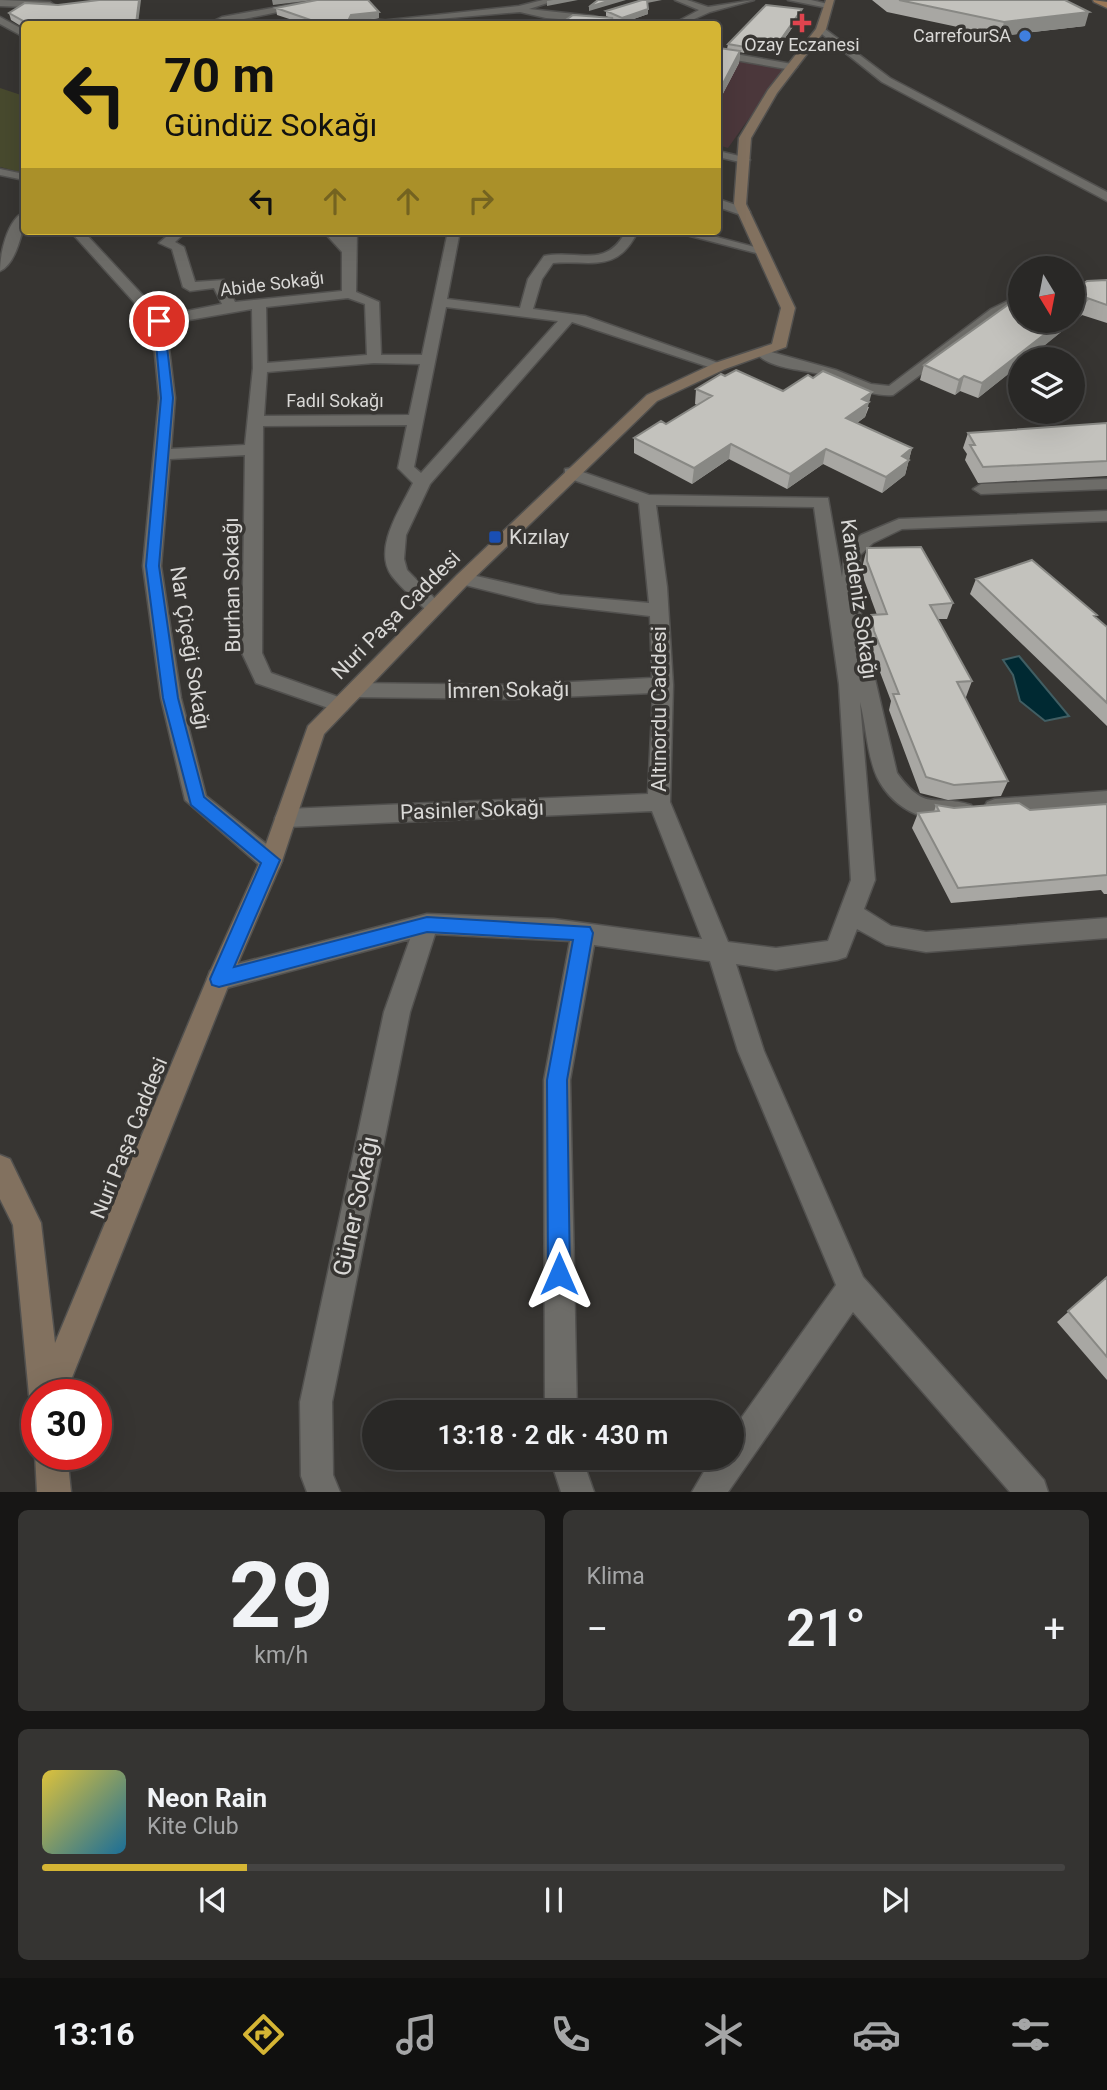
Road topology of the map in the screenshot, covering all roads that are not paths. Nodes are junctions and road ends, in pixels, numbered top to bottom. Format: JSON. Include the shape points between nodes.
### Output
{"nodes":[{"id":1,"x":331,"y":0,"type":"edge"},
{"id":2,"x":553,"y":0,"type":"edge"},
{"id":3,"x":679,"y":0,"type":"edge"},
{"id":4,"x":750,"y":0,"type":"edge"},
{"id":5,"x":792,"y":0,"type":"edge"},
{"id":6,"x":1097,"y":0,"type":"edge"},
{"id":7,"x":829,"y":2,"type":"edge"},
{"id":8,"x":1,"y":5,"type":"edge"},
{"id":9,"x":1107,"y":5,"type":"edge"},
{"id":10,"x":60,"y":6,"type":"edge"},
{"id":11,"x":418,"y":9,"type":"dead end"},
{"id":12,"x":519,"y":9,"type":"junction"},
{"id":13,"x":707,"y":10,"type":"junction"},
{"id":14,"x":604,"y":12,"type":"edge"},
{"id":15,"x":590,"y":16,"type":"junction"},
{"id":16,"x":0,"y":20,"type":"edge"},
{"id":17,"x":220,"y":21,"type":"edge"},
{"id":18,"x":425,"y":21,"type":"edge"},
{"id":19,"x":433,"y":21,"type":"edge"},
{"id":20,"x":606,"y":21,"type":"edge"},
{"id":21,"x":683,"y":21,"type":"edge"},
{"id":22,"x":821,"y":29,"type":"junction"},
{"id":23,"x":21,"y":32,"type":"edge"},
{"id":24,"x":721,"y":54,"type":"edge"},
{"id":25,"x":792,"y":66,"type":"junction"},
{"id":26,"x":721,"y":155,"type":"edge"},
{"id":27,"x":744,"y":160,"type":"junction"},
{"id":28,"x":0,"y":172,"type":"edge"},
{"id":29,"x":21,"y":176,"type":"edge"},
{"id":30,"x":1107,"y":197,"type":"edge"},
{"id":31,"x":721,"y":204,"type":"edge"},
{"id":32,"x":744,"y":212,"type":"junction"},
{"id":33,"x":21,"y":222,"type":"edge"},
{"id":34,"x":80,"y":235,"type":"edge"},
{"id":35,"x":176,"y":235,"type":"edge"},
{"id":36,"x":336,"y":235,"type":"edge"},
{"id":37,"x":350,"y":235,"type":"edge"},
{"id":38,"x":453,"y":235,"type":"edge"},
{"id":39,"x":630,"y":235,"type":"edge"},
{"id":40,"x":694,"y":235,"type":"edge"},
{"id":41,"x":760,"y":250,"type":"junction"},
{"id":42,"x":348,"y":252,"type":"junction"},
{"id":43,"x":0,"y":267,"type":"edge"},
{"id":44,"x":349,"y":294,"type":"junction"},
{"id":45,"x":440,"y":302,"type":"junction"},
{"id":46,"x":259,"y":304,"type":"junction"},
{"id":47,"x":1008,"y":306,"type":"edge"},
{"id":48,"x":230,"y":307,"type":"junction"},
{"id":49,"x":526,"y":310,"type":"junction"},
{"id":50,"x":569,"y":317,"type":"junction"},
{"id":51,"x":159,"y":321,"type":"junction"},
{"id":52,"x":764,"y":354,"type":"junction"},
{"id":53,"x":374,"y":359,"type":"junction"},
{"id":54,"x":427,"y":360,"type":"junction"},
{"id":55,"x":720,"y":366,"type":"junction"},
{"id":56,"x":260,"y":368,"type":"junction"},
{"id":57,"x":415,"y":420,"type":"junction"},
{"id":58,"x":256,"y":421,"type":"junction"},
{"id":59,"x":253,"y":450,"type":"junction"},
{"id":60,"x":162,"y":454,"type":"junction"},
{"id":61,"x":571,"y":473,"type":"junction"},
{"id":62,"x":422,"y":482,"type":"junction"},
{"id":63,"x":1107,"y":484,"type":"edge"},
{"id":64,"x":981,"y":489,"type":"edge"},
{"id":65,"x":647,"y":500,"type":"junction"},
{"id":66,"x":1107,"y":516,"type":"edge"},
{"id":67,"x":463,"y":579,"type":"junction"},
{"id":68,"x":434,"y":607,"type":"junction"},
{"id":69,"x":659,"y":610,"type":"junction"},
{"id":70,"x":663,"y":685,"type":"junction"},
{"id":71,"x":347,"y":697,"type":"junction"},
{"id":72,"x":1107,"y":799,"type":"edge"},
{"id":73,"x":659,"y":802,"type":"junction"},
{"id":74,"x":286,"y":818,"type":"junction"},
{"id":75,"x":271,"y":860,"type":"junction"},
{"id":76,"x":851,"y":913,"type":"junction"},
{"id":77,"x":427,"y":925,"type":"junction"},
{"id":78,"x":1107,"y":928,"type":"edge"},
{"id":79,"x":584,"y":933,"type":"junction"},
{"id":80,"x":719,"y":950,"type":"junction"},
{"id":81,"x":219,"y":979,"type":"junction"},
{"id":82,"x":0,"y":1169,"type":"edge"},
{"id":83,"x":852,"y":1288,"type":"junction"},
{"id":84,"x":45,"y":1379,"type":"edge"},
{"id":85,"x":54,"y":1379,"type":"edge"},
{"id":86,"x":561,"y":1400,"type":"edge"},
{"id":87,"x":52,"y":1470,"type":"edge"},
{"id":88,"x":570,"y":1470,"type":"edge"},
{"id":89,"x":54,"y":1492,"type":"edge"},
{"id":90,"x":324,"y":1492,"type":"edge"},
{"id":91,"x":578,"y":1492,"type":"edge"},
{"id":92,"x":708,"y":1492,"type":"edge"},
{"id":93,"x":1032,"y":1492,"type":"edge"}],
"edges":[{"from":1,"to":17,"type":"street"},
{"from":2,"to":12,"type":"street"},
{"from":3,"to":13,"type":"street"},
{"from":4,"to":13,"type":"street"},
{"from":5,"to":7,"type":"street"},
{"from":6,"to":9,"type":"main road"},
{"from":7,"to":22,"type":"street"},
{"from":8,"to":10,"type":"street"},
{"from":11,"to":18,"type":"street"},
{"from":12,"to":15,"type":"street","via":[[551,17]]},
{"from":12,"to":19,"type":"street"},
{"from":13,"to":21,"type":"street"},
{"from":14,"to":15,"type":"street"},
{"from":15,"to":20,"type":"street"},
{"from":16,"to":23,"type":"street"},
{"from":22,"to":25,"type":"street"},
{"from":22,"to":30,"type":"street","via":[[886,80]]},
{"from":24,"to":25,"type":"street"},
{"from":25,"to":27,"type":"street","via":[[745,138]]},
{"from":26,"to":27,"type":"street"},
{"from":27,"to":32,"type":"street","via":[[740,204]]},
{"from":28,"to":29,"type":"street"},
{"from":31,"to":32,"type":"street"},
{"from":32,"to":41,"type":"street"},
{"from":33,"to":43,"type":"street"},
{"from":34,"to":51,"type":"street"},
{"from":35,"to":48,"type":"street","via":[[165,243],[178,247],[190,287],[219,283]]},
{"from":36,"to":42,"type":"street"},
{"from":37,"to":42,"type":"street"},
{"from":38,"to":45,"type":"street"},
{"from":39,"to":49,"type":"street","via":[[615,255],[592,262],[549,259],[535,279]]},
{"from":40,"to":41,"type":"street"},
{"from":41,"to":52,"type":"street","via":[[788,308],[779,347]]},
{"from":42,"to":44,"type":"street"},
{"from":44,"to":46,"type":"street","name":"Abide Sokağı"},
{"from":44,"to":53,"type":"street","via":[[373,302]]},
{"from":45,"to":49,"type":"street"},
{"from":45,"to":54,"type":"street"},
{"from":46,"to":48,"type":"street","name":"Abide Sokağı"},
{"from":46,"to":56,"type":"street","name":"Burhan Sokağı"},
{"from":47,"to":52,"type":"street","via":[[893,390],[880,393]]},
{"from":48,"to":51,"type":"street","name":"Abide Sokağı"},
{"from":49,"to":50,"type":"street"},
{"from":50,"to":55,"type":"street"},
{"from":50,"to":62,"type":"street"},
{"from":51,"to":60,"type":"street","name":"Nar Çiçeği Sokağı","via":[[167,398]]},
{"from":52,"to":55,"type":"street","name":"Nuri Paşa Caddesi"},
{"from":53,"to":54,"type":"street"},
{"from":53,"to":56,"type":"street"},
{"from":54,"to":57,"type":"street"},
{"from":55,"to":61,"type":"street","name":"Nuri Paşa Caddesi","via":[[652,398]]},
{"from":56,"to":58,"type":"street","name":"Burhan Sokağı"},
{"from":57,"to":58,"type":"street","name":"Fadıl Sokağı"},
{"from":57,"to":62,"type":"street","via":[[406,468]]},
{"from":58,"to":59,"type":"street","name":"Burhan Sokağı"},
{"from":59,"to":60,"type":"street"},
{"from":59,"to":71,"type":"street","name":"Burhan Sokağı","via":[[252,653],[263,678]]},
{"from":60,"to":75,"type":"street","name":"Nar Çiçeği Sokağı","via":[[152,566],[171,698],[197,800]]},
{"from":61,"to":65,"type":"street","name":"Karadeniz Sokağı"},
{"from":61,"to":67,"type":"street","name":"Nuri Paşa Caddesi"},
{"from":62,"to":68,"type":"street","via":[[397,535],[395,559],[399,572]]},
{"from":63,"to":64,"type":"street"},
{"from":65,"to":69,"type":"street","name":"Altınordu Caddesi"},
{"from":65,"to":76,"type":"street","name":"Karadeniz Sokağı","via":[[822,502],[849,684],[863,880]]},
{"from":66,"to":72,"type":"street","via":[[899,524],[867,539],[851,554],[852,619],[869,705],[887,775],[900,795],[917,808],[948,812]]},
{"from":67,"to":68,"type":"street","name":"Nuri Paşa Caddesi"},
{"from":67,"to":69,"type":"street","via":[[518,596],[577,606]]},
{"from":68,"to":71,"type":"street","name":"Nuri Paşa Caddesi"},
{"from":69,"to":70,"type":"street","name":"Altınordu Caddesi"},
{"from":70,"to":71,"type":"street","name":"İmren Sokağı"},
{"from":70,"to":73,"type":"street","name":"Altınordu Caddesi"},
{"from":71,"to":74,"type":"street","name":"Nuri Paşa Caddesi","via":[[315,731]]},
{"from":73,"to":74,"type":"street","name":"Pasinler Sokağı"},
{"from":73,"to":80,"type":"street","name":"Altınordu Caddesi"},
{"from":74,"to":75,"type":"street","name":"Nuri Paşa Caddesi"},
{"from":75,"to":81,"type":"street","name":"Nuri Paşa Caddesi"},
{"from":76,"to":78,"type":"street","via":[[886,935],[926,942]]},
{"from":76,"to":80,"type":"street","via":[[837,950],[776,960]]},
{"from":77,"to":79,"type":"street"},
{"from":77,"to":81,"type":"street"},
{"from":77,"to":90,"type":"street","name":"Güner Sokağı","via":[[397,1012],[316,1402],[317,1476]]},
{"from":79,"to":80,"type":"street"},
{"from":79,"to":86,"type":"street","via":[[557,1080]]},
{"from":80,"to":83,"type":"street","name":"Altınordu Caddesi","via":[[751,1051]]},
{"from":81,"to":85,"type":"street","name":"Nuri Paşa Caddesi"},
{"from":82,"to":84,"type":"street","via":[[27,1223]]},
{"from":83,"to":92,"type":"street"},
{"from":83,"to":93,"type":"street","name":"Altınordu Caddesi"},
{"from":87,"to":89,"type":"street"},
{"from":88,"to":91,"type":"street"}]}
